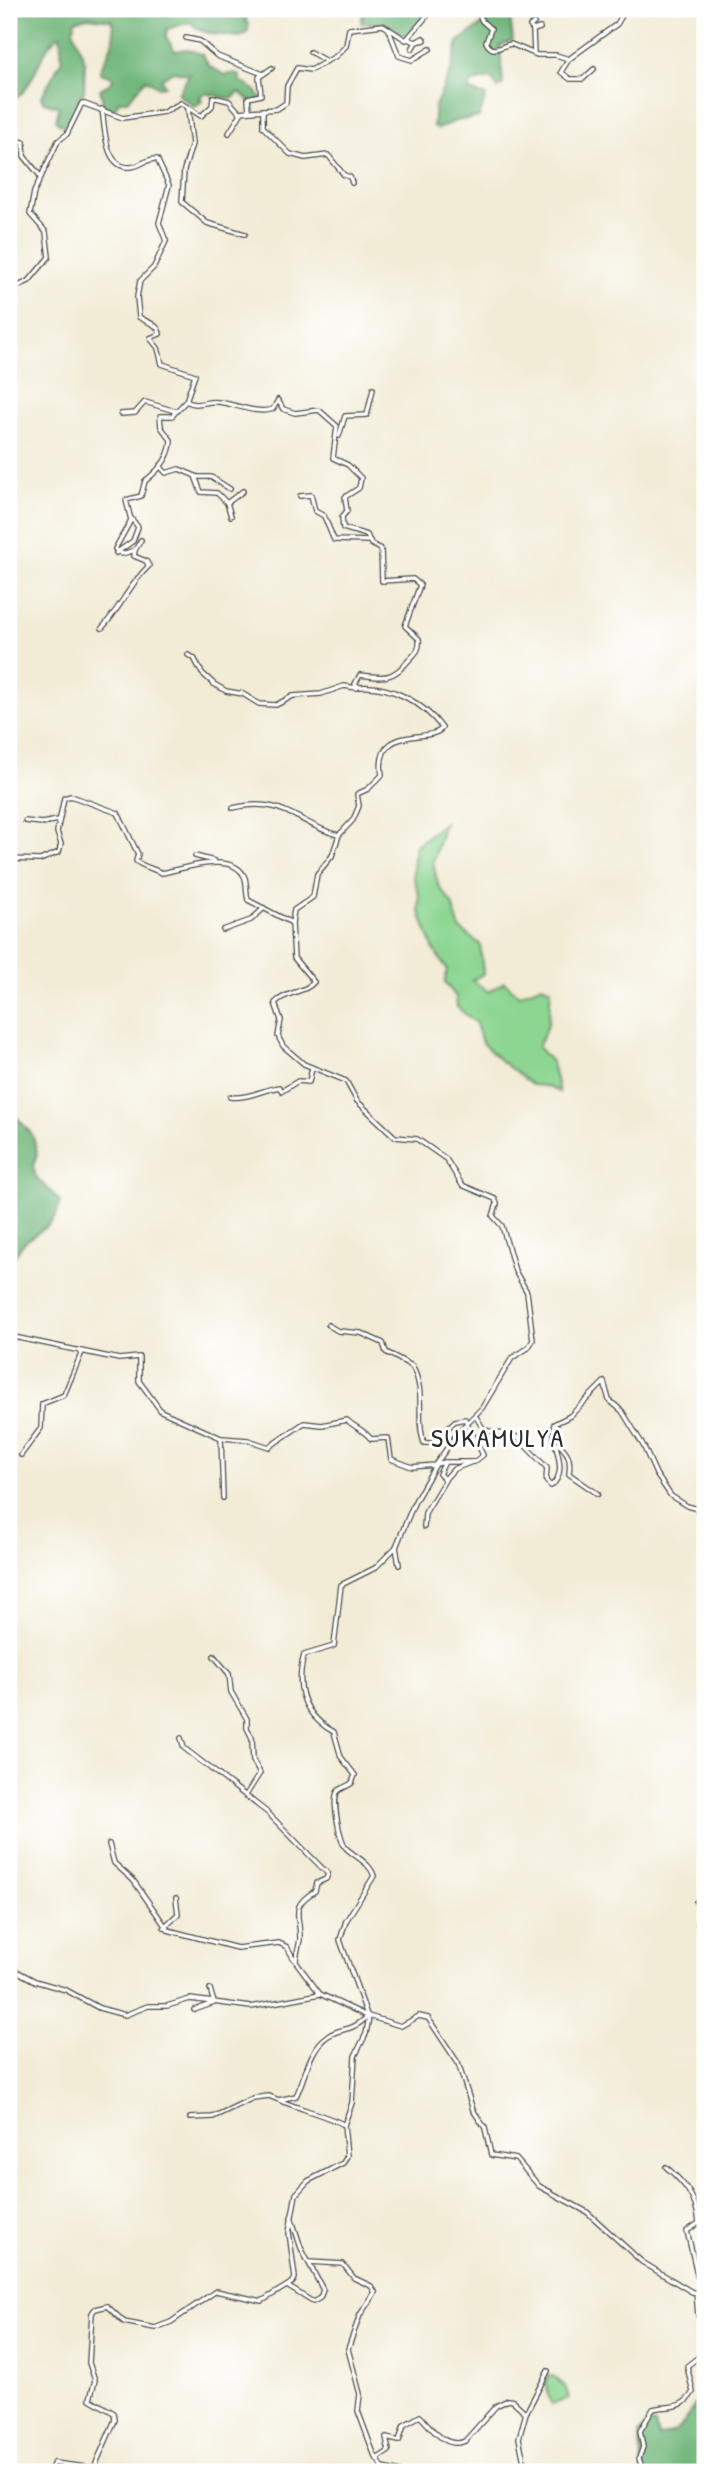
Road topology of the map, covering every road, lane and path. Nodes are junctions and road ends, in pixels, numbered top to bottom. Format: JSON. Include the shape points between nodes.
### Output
{"nodes":[{"id":1,"x":433,"y":9,"type":"edge"},
{"id":2,"x":477,"y":9,"type":"edge"},
{"id":3,"x":626,"y":9,"type":"edge"},
{"id":4,"x":534,"y":23,"type":"dead end"},
{"id":5,"x":388,"y":28,"type":"junction"},
{"id":6,"x":540,"y":28,"type":"dead end"},
{"id":7,"x":533,"y":30,"type":"junction"},
{"id":8,"x":186,"y":38,"type":"dead end"},
{"id":9,"x":408,"y":39,"type":"junction"},
{"id":10,"x":424,"y":39,"type":"dead end"},
{"id":11,"x":416,"y":42,"type":"junction"},
{"id":12,"x":412,"y":49,"type":"dead end"},
{"id":13,"x":430,"y":49,"type":"dead end"},
{"id":14,"x":310,"y":52,"type":"dead end"},
{"id":15,"x":534,"y":54,"type":"junction"},
{"id":16,"x":569,"y":59,"type":"junction"},
{"id":17,"x":328,"y":61,"type":"junction"},
{"id":18,"x":272,"y":68,"type":"dead end"},
{"id":19,"x":594,"y":69,"type":"dead end"},
{"id":20,"x":264,"y":75,"type":"junction"},
{"id":21,"x":185,"y":104,"type":"junction"},
{"id":22,"x":102,"y":109,"type":"junction"},
{"id":23,"x":249,"y":110,"type":"junction"},
{"id":24,"x":263,"y":110,"type":"junction"},
{"id":25,"x":242,"y":113,"type":"junction"},
{"id":26,"x":229,"y":133,"type":"dead end"},
{"id":27,"x":9,"y":140,"type":"edge"},
{"id":28,"x":41,"y":177,"type":"junction"},
{"id":29,"x":352,"y":183,"type":"dead end"},
{"id":30,"x":246,"y":234,"type":"dead end"},
{"id":31,"x":9,"y":299,"type":"edge"},
{"id":32,"x":373,"y":389,"type":"dead end"},
{"id":33,"x":186,"y":401,"type":"junction"},
{"id":34,"x":175,"y":411,"type":"junction"},
{"id":35,"x":121,"y":414,"type":"dead end"},
{"id":36,"x":335,"y":443,"type":"junction"},
{"id":37,"x":160,"y":467,"type":"junction"},
{"id":38,"x":195,"y":476,"type":"junction"},
{"id":39,"x":230,"y":489,"type":"dead end"},
{"id":40,"x":243,"y":491,"type":"dead end"},
{"id":41,"x":300,"y":496,"type":"dead end"},
{"id":42,"x":227,"y":502,"type":"junction"},
{"id":43,"x":232,"y":516,"type":"dead end"},
{"id":44,"x":131,"y":518,"type":"junction"},
{"id":45,"x":141,"y":540,"type":"dead end"},
{"id":46,"x":370,"y":541,"type":"junction"},
{"id":47,"x":135,"y":550,"type":"junction"},
{"id":48,"x":116,"y":553,"type":"junction"},
{"id":49,"x":102,"y":628,"type":"dead end"},
{"id":50,"x":188,"y":655,"type":"dead end"},
{"id":51,"x":359,"y":687,"type":"junction"},
{"id":52,"x":233,"y":808,"type":"dead end"},
{"id":53,"x":58,"y":820,"type":"junction"},
{"id":54,"x":25,"y":821,"type":"dead end"},
{"id":55,"x":339,"y":835,"type":"junction"},
{"id":56,"x":52,"y":851,"type":"dead end"},
{"id":57,"x":58,"y":852,"type":"junction"},
{"id":58,"x":195,"y":856,"type":"dead end"},
{"id":59,"x":9,"y":859,"type":"edge"},
{"id":60,"x":226,"y":863,"type":"junction"},
{"id":61,"x":264,"y":908,"type":"junction"},
{"id":62,"x":292,"y":923,"type":"junction"},
{"id":63,"x":223,"y":930,"type":"dead end"},
{"id":64,"x":312,"y":1068,"type":"junction"},
{"id":65,"x":230,"y":1097,"type":"dead end"},
{"id":66,"x":328,"y":1325,"type":"dead end"},
{"id":67,"x":9,"y":1336,"type":"edge"},
{"id":68,"x":82,"y":1352,"type":"junction"},
{"id":69,"x":476,"y":1417,"type":"junction"},
{"id":70,"x":468,"y":1423,"type":"junction"},
{"id":71,"x":221,"y":1438,"type":"junction"},
{"id":72,"x":555,"y":1440,"type":"junction"},
{"id":73,"x":21,"y":1455,"type":"dead end"},
{"id":74,"x":445,"y":1462,"type":"junction"},
{"id":75,"x":472,"y":1462,"type":"junction"},
{"id":76,"x":435,"y":1465,"type":"junction"},
{"id":77,"x":445,"y":1479,"type":"junction"},
{"id":78,"x":598,"y":1494,"type":"dead end"},
{"id":79,"x":223,"y":1498,"type":"dead end"},
{"id":80,"x":705,"y":1511,"type":"edge"},
{"id":81,"x":424,"y":1527,"type":"dead end"},
{"id":82,"x":396,"y":1547,"type":"junction"},
{"id":83,"x":398,"y":1565,"type":"dead end"},
{"id":84,"x":214,"y":1657,"type":"dead end"},
{"id":85,"x":181,"y":1738,"type":"dead end"},
{"id":86,"x":246,"y":1795,"type":"junction"},
{"id":87,"x":109,"y":1844,"type":"dead end"},
{"id":88,"x":176,"y":1898,"type":"dead end"},
{"id":89,"x":696,"y":1902,"type":"dead end"},
{"id":90,"x":705,"y":1905,"type":"edge"},
{"id":91,"x":698,"y":1923,"type":"dead end"},
{"id":92,"x":164,"y":1927,"type":"junction"},
{"id":93,"x":705,"y":1958,"type":"edge"},
{"id":94,"x":9,"y":1967,"type":"edge"},
{"id":95,"x":298,"y":1967,"type":"junction"},
{"id":96,"x":210,"y":1989,"type":"dead end"},
{"id":97,"x":320,"y":1994,"type":"junction"},
{"id":98,"x":214,"y":2002,"type":"junction"},
{"id":99,"x":705,"y":2006,"type":"edge"},
{"id":100,"x":194,"y":2010,"type":"dead end"},
{"id":101,"x":368,"y":2016,"type":"junction"},
{"id":102,"x":705,"y":2018,"type":"edge"},
{"id":103,"x":279,"y":2100,"type":"junction"},
{"id":104,"x":190,"y":2118,"type":"dead end"},
{"id":105,"x":344,"y":2125,"type":"junction"},
{"id":106,"x":666,"y":2167,"type":"dead end"},
{"id":107,"x":290,"y":2215,"type":"junction"},
{"id":108,"x":699,"y":2222,"type":"junction"},
{"id":109,"x":705,"y":2224,"type":"edge"},
{"id":110,"x":309,"y":2262,"type":"junction"},
{"id":111,"x":287,"y":2286,"type":"junction"},
{"id":112,"x":705,"y":2288,"type":"edge"},
{"id":113,"x":696,"y":2292,"type":"junction"},
{"id":114,"x":705,"y":2293,"type":"edge"},
{"id":115,"x":705,"y":2323,"type":"edge"},
{"id":116,"x":705,"y":2352,"type":"edge"},
{"id":117,"x":548,"y":2371,"type":"dead end"},
{"id":118,"x":526,"y":2413,"type":"junction"},
{"id":119,"x":377,"y":2459,"type":"junction"},
{"id":120,"x":49,"y":2472,"type":"edge"},
{"id":121,"x":400,"y":2472,"type":"edge"},
{"id":122,"x":526,"y":2472,"type":"edge"},
{"id":123,"x":643,"y":2472,"type":"edge"}],
"edges":[{"from":1,"to":9,"type":"street"},
{"from":2,"to":15,"type":"street","via":[[491,29],[486,42],[490,47],[498,50],[511,44]]},
{"from":3,"to":16,"type":"street","via":[[617,24]]},
{"from":4,"to":7,"type":"street","via":[[530,26]]},
{"from":5,"to":9,"type":"street"},
{"from":5,"to":13,"type":"street","via":[[399,56],[412,60]]},
{"from":5,"to":17,"type":"street","via":[[349,29],[346,46]]},
{"from":6,"to":7,"type":"street"},
{"from":7,"to":15,"type":"street"},
{"from":8,"to":20,"type":"street"},
{"from":9,"to":11,"type":"street"},
{"from":10,"to":11,"type":"street"},
{"from":11,"to":12,"type":"street"},
{"from":14,"to":17,"type":"street"},
{"from":15,"to":16,"type":"street"},
{"from":16,"to":19,"type":"street","via":[[562,72],[570,79],[583,79]]},
{"from":17,"to":24,"type":"street","via":[[310,70],[297,68],[287,86],[286,103],[277,110]]},
{"from":18,"to":20,"type":"street"},
{"from":20,"to":23,"type":"street","via":[[258,78],[261,95],[248,98]]},
{"from":21,"to":22,"type":"street","via":[[122,118]]},
{"from":21,"to":25,"type":"street","via":[[200,116],[210,108],[211,98],[221,98]]},
{"from":21,"to":30,"type":"street","via":[[192,144],[182,202],[207,223]]},
{"from":22,"to":28,"type":"street","via":[[80,105]]},
{"from":22,"to":33,"type":"street","via":[[106,146],[116,161],[131,167],[157,159],[169,185],[159,223],[166,241],[154,267],[141,278],[137,298],[139,317],[160,331],[150,338],[162,364],[195,375]]},
{"from":23,"to":24,"type":"street"},
{"from":23,"to":25,"type":"street"},
{"from":24,"to":29,"type":"street","via":[[263,127],[285,152],[305,158],[328,155]]},
{"from":25,"to":26,"type":"street"},
{"from":27,"to":28,"type":"street","via":[[24,142],[24,156]]},
{"from":28,"to":31,"type":"street","via":[[30,214],[46,232],[49,257],[29,281],[16,286]]},
{"from":32,"to":36,"type":"street","via":[[368,415],[345,416]]},
{"from":33,"to":34,"type":"street"},
{"from":33,"to":36,"type":"street","via":[[218,402],[262,412],[273,409],[278,400],[283,409],[293,412],[320,410],[337,427]]},
{"from":34,"to":35,"type":"street","via":[[145,402],[135,413]]},
{"from":34,"to":37,"type":"street","via":[[172,416],[160,416],[171,447]]},
{"from":36,"to":46,"type":"street","via":[[333,459],[361,478],[359,488],[345,497],[343,528],[366,535]]},
{"from":37,"to":38,"type":"street"},
{"from":37,"to":44,"type":"street","via":[[145,481],[141,496],[126,501]]},
{"from":38,"to":39,"type":"street","via":[[216,479]]},
{"from":38,"to":42,"type":"street","via":[[201,492],[217,493]]},
{"from":40,"to":42,"type":"street"},
{"from":41,"to":46,"type":"street","via":[[311,495],[315,511],[324,516],[334,540]]},
{"from":42,"to":43,"type":"street"},
{"from":44,"to":48,"type":"street"},
{"from":44,"to":48,"type":"street","via":[[138,527],[134,541]]},
{"from":45,"to":47,"type":"street"},
{"from":46,"to":51,"type":"street","via":[[382,550],[382,581],[413,579],[419,583],[405,626],[420,643],[400,672],[377,678],[360,675],[355,681]]},
{"from":47,"to":48,"type":"street"},
{"from":47,"to":49,"type":"street","via":[[134,556],[146,561],[148,568]]},
{"from":50,"to":51,"type":"street","via":[[214,684],[259,704],[276,705],[293,696]]},
{"from":51,"to":55,"type":"street","via":[[392,690],[418,704],[442,730],[399,739],[386,749],[380,761],[381,776],[357,794],[359,806],[353,820]]},
{"from":52,"to":55,"type":"street","via":[[270,805],[295,812]]},
{"from":53,"to":54,"type":"street"},
{"from":53,"to":57,"type":"street"},
{"from":53,"to":60,"type":"street","via":[[64,799],[71,796],[118,813],[140,865],[162,873]]},
{"from":55,"to":62,"type":"street","via":[[332,856],[317,874],[314,895],[294,910]]},
{"from":56,"to":57,"type":"street"},
{"from":57,"to":59,"type":"street","via":[[40,860]]},
{"from":58,"to":60,"type":"street"},
{"from":60,"to":61,"type":"street","via":[[243,874],[248,900]]},
{"from":61,"to":62,"type":"street"},
{"from":61,"to":63,"type":"street","via":[[251,920]]},
{"from":62,"to":64,"type":"street","via":[[294,958],[314,980],[313,985],[289,992],[275,1003],[281,1020],[280,1041]]},
{"from":64,"to":65,"type":"street","via":[[309,1082],[298,1080],[283,1090],[269,1088],[244,1098]]},
{"from":64,"to":69,"type":"street","via":[[346,1082],[356,1101],[395,1137],[415,1138],[446,1159],[460,1184],[497,1202],[494,1216],[527,1292],[533,1340],[512,1358]]},
{"from":66,"to":70,"type":"street","via":[[367,1335],[412,1366],[423,1398],[419,1408],[424,1443],[437,1439],[459,1419]]},
{"from":67,"to":68,"type":"street"},
{"from":68,"to":71,"type":"street","via":[[124,1360],[139,1357],[139,1383],[161,1411]]},
{"from":68,"to":73,"type":"street","via":[[64,1395],[42,1405],[43,1424]]},
{"from":69,"to":70,"type":"street"},
{"from":69,"to":72,"type":"street","via":[[484,1430],[521,1440],[547,1468],[549,1486],[556,1482],[561,1462]]},
{"from":70,"to":75,"type":"street","via":[[483,1450],[483,1456]]},
{"from":70,"to":76,"type":"street"},
{"from":71,"to":76,"type":"street","via":[[269,1447],[304,1423],[322,1425],[343,1419],[371,1439],[388,1438],[392,1460],[417,1468]]},
{"from":71,"to":79,"type":"street"},
{"from":72,"to":78,"type":"street","via":[[568,1453],[569,1474]]},
{"from":72,"to":80,"type":"street","via":[[556,1422],[570,1416],[604,1382],[609,1400],[622,1411],[671,1496]]},
{"from":74,"to":75,"type":"street"},
{"from":74,"to":76,"type":"street"},
{"from":74,"to":77,"type":"street","via":[[439,1474]]},
{"from":75,"to":77,"type":"street","via":[[454,1469]]},
{"from":76,"to":82,"type":"street"},
{"from":77,"to":81,"type":"street","via":[[425,1513]]},
{"from":82,"to":83,"type":"street"},
{"from":82,"to":101,"type":"street","via":[[375,1568],[341,1585],[334,1646],[304,1655],[298,1678],[307,1705],[321,1726],[334,1732],[341,1757],[355,1774],[351,1784],[338,1791],[335,1808],[345,1847],[374,1876],[346,1921],[340,1940]]},
{"from":84,"to":86,"type":"street","via":[[229,1674],[231,1692],[252,1738],[253,1759],[260,1773]]},
{"from":85,"to":86,"type":"street","via":[[187,1751]]},
{"from":86,"to":95,"type":"street","via":[[328,1874],[298,1905]]},
{"from":87,"to":92,"type":"street","via":[[115,1864],[133,1880]]},
{"from":88,"to":92,"type":"street","via":[[178,1914]]},
{"from":89,"to":90,"type":"street"},
{"from":91,"to":93,"type":"street"},
{"from":92,"to":95,"type":"street","via":[[237,1948],[279,1943],[292,1952]]},
{"from":94,"to":98,"type":"street","via":[[125,2015],[190,1999]]},
{"from":95,"to":97,"type":"street"},
{"from":96,"to":98,"type":"street"},
{"from":97,"to":98,"type":"street","via":[[251,2007]]},
{"from":97,"to":101,"type":"street"},
{"from":98,"to":100,"type":"street"},
{"from":99,"to":102,"type":"street"},
{"from":101,"to":103,"type":"street","via":[[351,2030],[326,2037],[298,2095]]},
{"from":101,"to":105,"type":"street","via":[[366,2034],[355,2056],[352,2103]]},
{"from":101,"to":113,"type":"street","via":[[401,2026],[419,2016],[428,2018],[458,2063],[491,2155],[516,2159],[539,2186],[587,2211],[642,2262]]},
{"from":103,"to":104,"type":"street","via":[[253,2098],[216,2116]]},
{"from":103,"to":105,"type":"street"},
{"from":105,"to":107,"type":"street","via":[[345,2160],[302,2186]]},
{"from":106,"to":108,"type":"street","via":[[689,2189]]},
{"from":107,"to":110,"type":"street"},
{"from":107,"to":111,"type":"street","via":[[295,2278]]},
{"from":108,"to":109,"type":"street"},
{"from":108,"to":112,"type":"street","via":[[687,2231]]},
{"from":110,"to":111,"type":"street","via":[[324,2286],[320,2298],[312,2302]]},
{"from":110,"to":119,"type":"street","via":[[343,2264],[375,2292],[360,2315],[348,2349],[360,2393],[358,2411]]},
{"from":111,"to":120,"type":"street","via":[[261,2301],[216,2291],[154,2329],[124,2322],[107,2306],[95,2309],[89,2364],[95,2380],[90,2399],[114,2413],[115,2420],[94,2468],[54,2463]]},
{"from":113,"to":114,"type":"street"},
{"from":113,"to":115,"type":"street","via":[[698,2315]]},
{"from":116,"to":123,"type":"street","via":[[687,2366],[691,2396],[671,2409],[653,2409],[640,2431]]},
{"from":117,"to":118,"type":"street"},
{"from":118,"to":119,"type":"street","via":[[513,2401],[501,2403],[458,2444],[448,2442],[420,2416],[404,2425],[400,2441],[386,2438],[389,2451]]},
{"from":118,"to":122,"type":"street","via":[[519,2438]]},
{"from":119,"to":121,"type":"street","via":[[384,2469]]}]}
